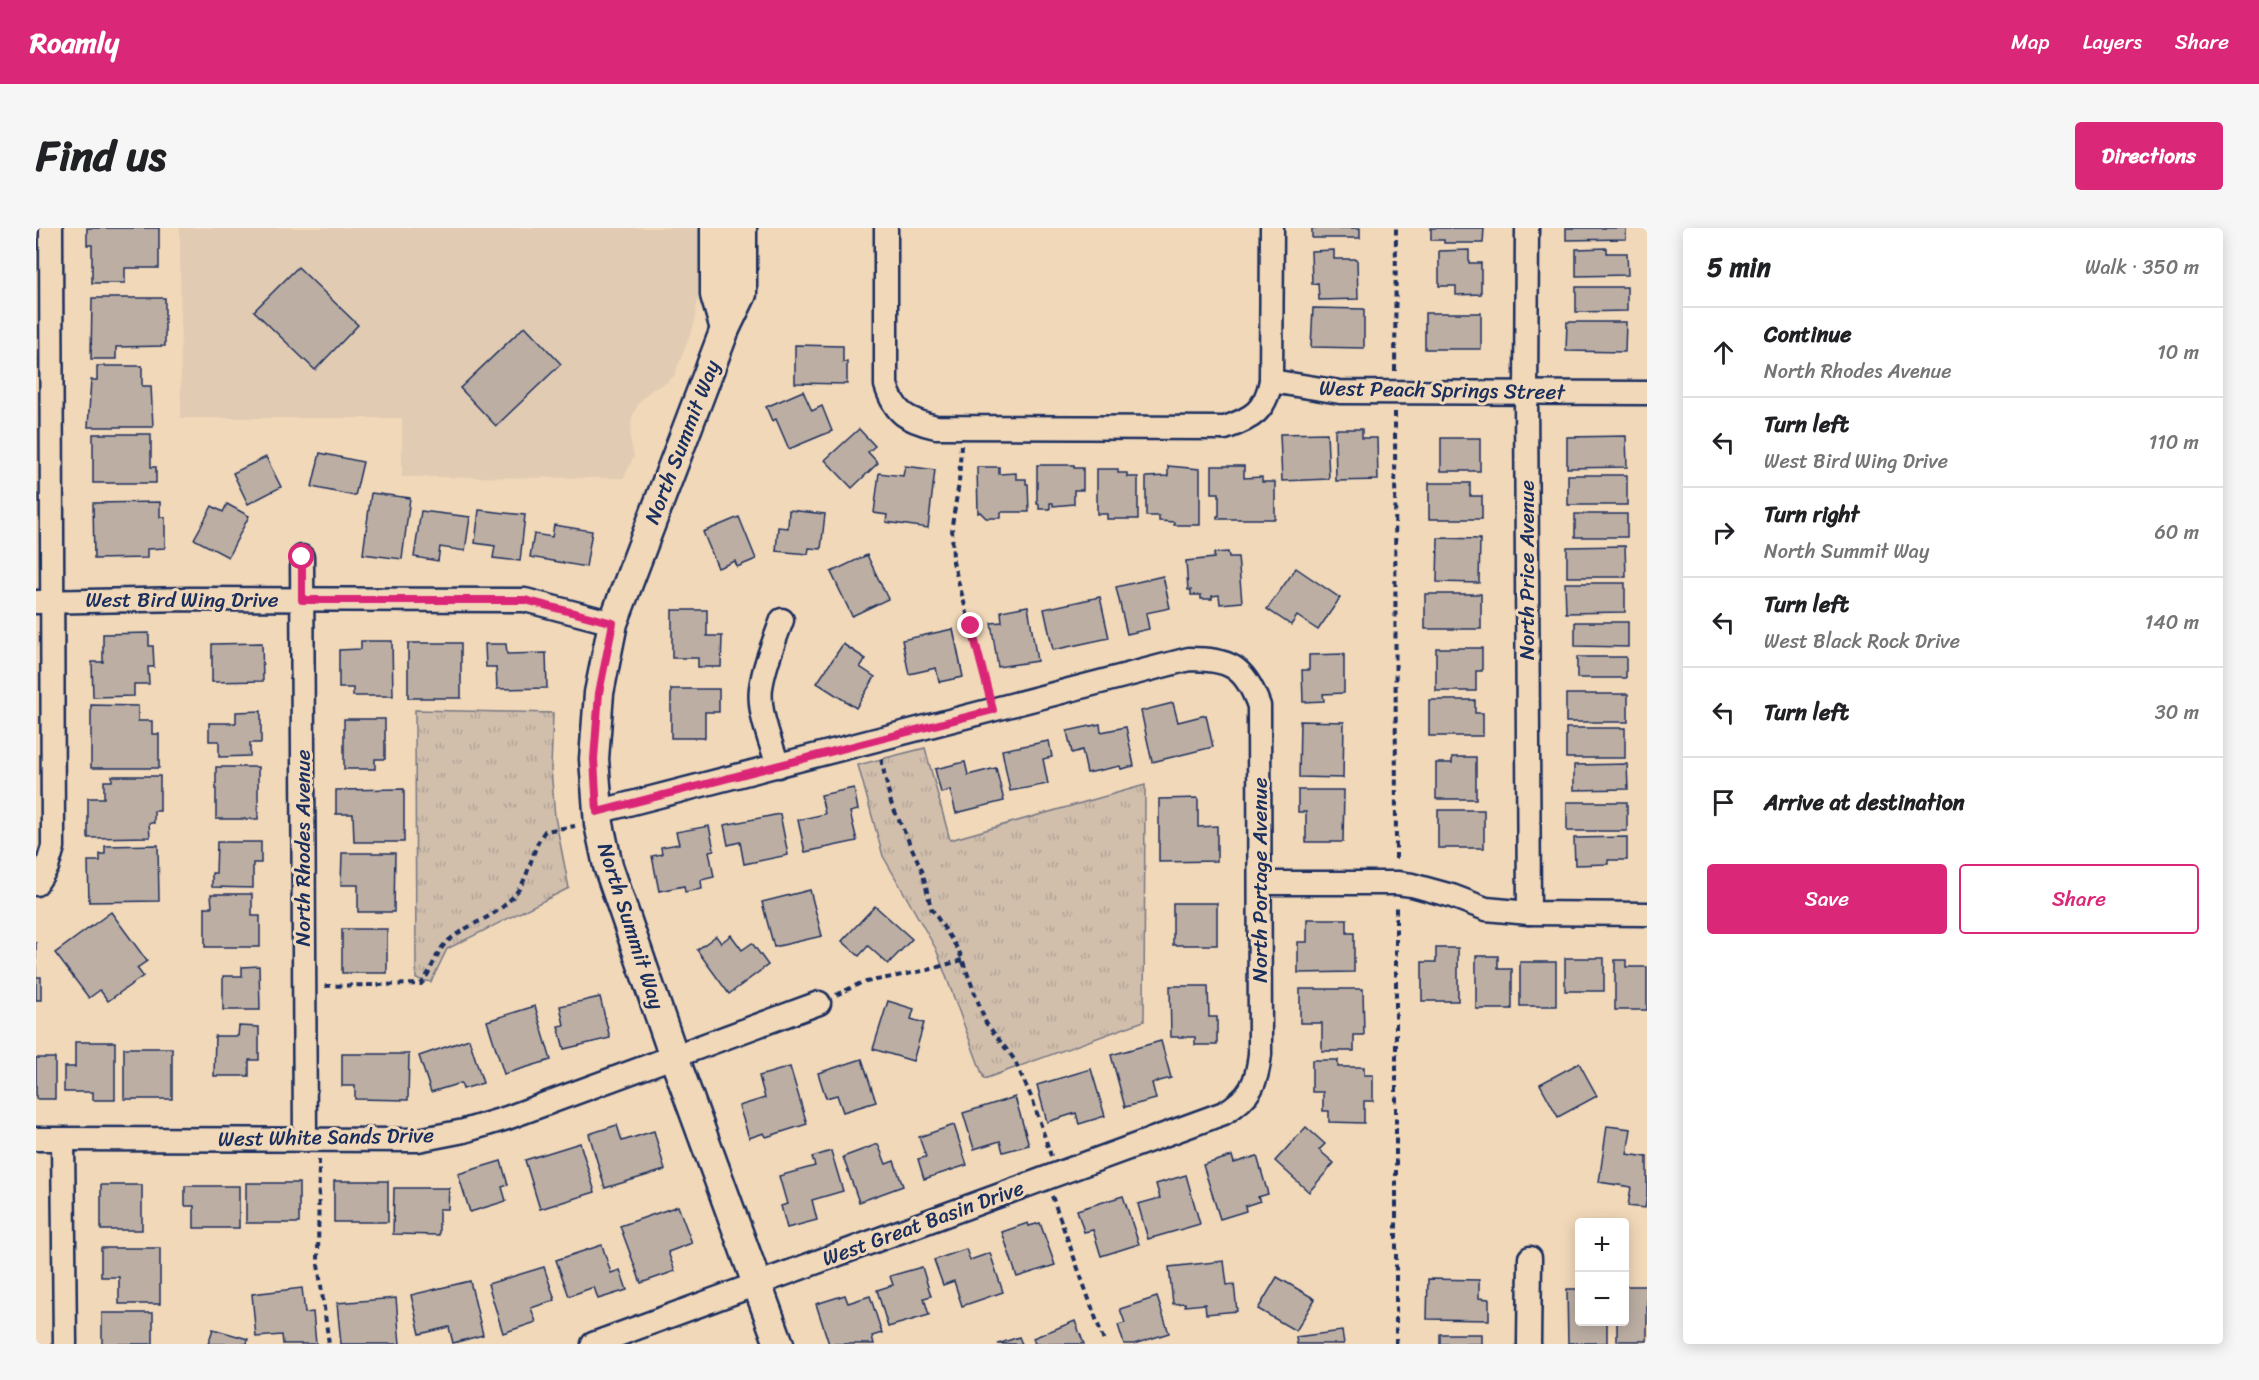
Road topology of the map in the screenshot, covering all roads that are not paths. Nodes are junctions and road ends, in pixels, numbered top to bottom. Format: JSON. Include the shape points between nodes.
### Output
{"nodes":[{"id":1,"x":51,"y":228,"type":"edge"},
{"id":2,"x":715,"y":228,"type":"edge"},
{"id":3,"x":742,"y":228,"type":"edge"},
{"id":4,"x":886,"y":228,"type":"edge"},
{"id":5,"x":1272,"y":228,"type":"edge"},
{"id":6,"x":1527,"y":228,"type":"edge"},
{"id":7,"x":725,"y":329,"type":"junction"},
{"id":8,"x":1271,"y":381,"type":"junction"},
{"id":9,"x":1526,"y":393,"type":"junction"},
{"id":10,"x":1647,"y":393,"type":"edge"},
{"id":11,"x":302,"y":557,"type":"dead end"},
{"id":12,"x":302,"y":600,"type":"junction"},
{"id":13,"x":44,"y":601,"type":"edge"},
{"id":14,"x":782,"y":620,"type":"dead end"},
{"id":15,"x":613,"y":623,"type":"junction"},
{"id":16,"x":778,"y":766,"type":"junction"},
{"id":17,"x":598,"y":818,"type":"junction"},
{"id":18,"x":1260,"y":883,"type":"junction"},
{"id":19,"x":36,"y":884,"type":"edge"},
{"id":20,"x":1529,"y":913,"type":"junction"},
{"id":21,"x":1647,"y":914,"type":"edge"},
{"id":22,"x":819,"y":1003,"type":"road end"},
{"id":23,"x":674,"y":1057,"type":"junction"},
{"id":24,"x":1248,"y":1094,"type":"joint"},
{"id":25,"x":36,"y":1139,"type":"edge"},
{"id":26,"x":63,"y":1140,"type":"junction"},
{"id":27,"x":304,"y":1140,"type":"junction"},
{"id":28,"x":1530,"y":1258,"type":"dead end"},
{"id":29,"x":757,"y":1284,"type":"junction"},
{"id":30,"x":65,"y":1344,"type":"edge"},
{"id":31,"x":593,"y":1344,"type":"edge"},
{"id":32,"x":779,"y":1344,"type":"edge"},
{"id":33,"x":1530,"y":1344,"type":"edge"}],
"edges":[{"from":1,"to":13,"type":"street"},
{"from":2,"to":7,"type":"street","via":[[715,295]]},
{"from":3,"to":7,"type":"street","name":"North Summit Way","via":[[742,294]]},
{"from":4,"to":8,"type":"street","via":[[886,385],[891,402],[904,417],[936,427],[1226,428],[1259,411],[1268,397]]},
{"from":5,"to":8,"type":"street"},
{"from":6,"to":9,"type":"street","name":"North Price Avenue"},
{"from":7,"to":15,"type":"street","name":"North Summit Way"},
{"from":8,"to":9,"type":"street","name":"West Peach Springs Street","via":[[1340,392]]},
{"from":9,"to":10,"type":"street","name":"West Peach Springs Street"},
{"from":9,"to":20,"type":"street","name":"North Price Avenue"},
{"from":11,"to":12,"type":"street","name":"North Rhodes Avenue"},
{"from":12,"to":13,"type":"street","name":"West Bird Wing Drive"},
{"from":12,"to":15,"type":"street","name":"West Bird Wing Drive","via":[[525,600]]},
{"from":12,"to":27,"type":"street","name":"North Rhodes Avenue"},
{"from":13,"to":19,"type":"street","via":[[53,847]]},
{"from":14,"to":16,"type":"street","via":[[760,690]]},
{"from":15,"to":17,"type":"street","name":"North Summit Way","via":[[599,693],[594,759]]},
{"from":16,"to":17,"type":"street"},
{"from":16,"to":18,"type":"street","name":"North Portage Avenue","via":[[1189,658],[1216,659],[1238,669],[1252,687],[1259,706]]},
{"from":17,"to":23,"type":"street","name":"North Summit Way","via":[[608,866]]},
{"from":18,"to":20,"type":"street","via":[[1412,885],[1486,909]]},
{"from":18,"to":24,"type":"street","name":"North Portage Avenue","via":[[1260,1054],[1257,1075]]},
{"from":20,"to":21,"type":"street"},
{"from":22,"to":23,"type":"street","name":"West White Sands Drive"},
{"from":23,"to":27,"type":"street","name":"West White Sands Drive","via":[[464,1131],[418,1140]]},
{"from":23,"to":29,"type":"street","name":"North Summit Way"},
{"from":24,"to":29,"type":"street","name":"West Great Basin Drive","via":[[1224,1113]]},
{"from":25,"to":26,"type":"street","name":"West White Sands Drive"},
{"from":26,"to":27,"type":"street","name":"West White Sands Drive"},
{"from":26,"to":30,"type":"street"},
{"from":28,"to":33,"type":"street"},
{"from":29,"to":31,"type":"street","name":"West Great Basin Drive"},
{"from":29,"to":32,"type":"street","name":"North Summit Way"}]}
